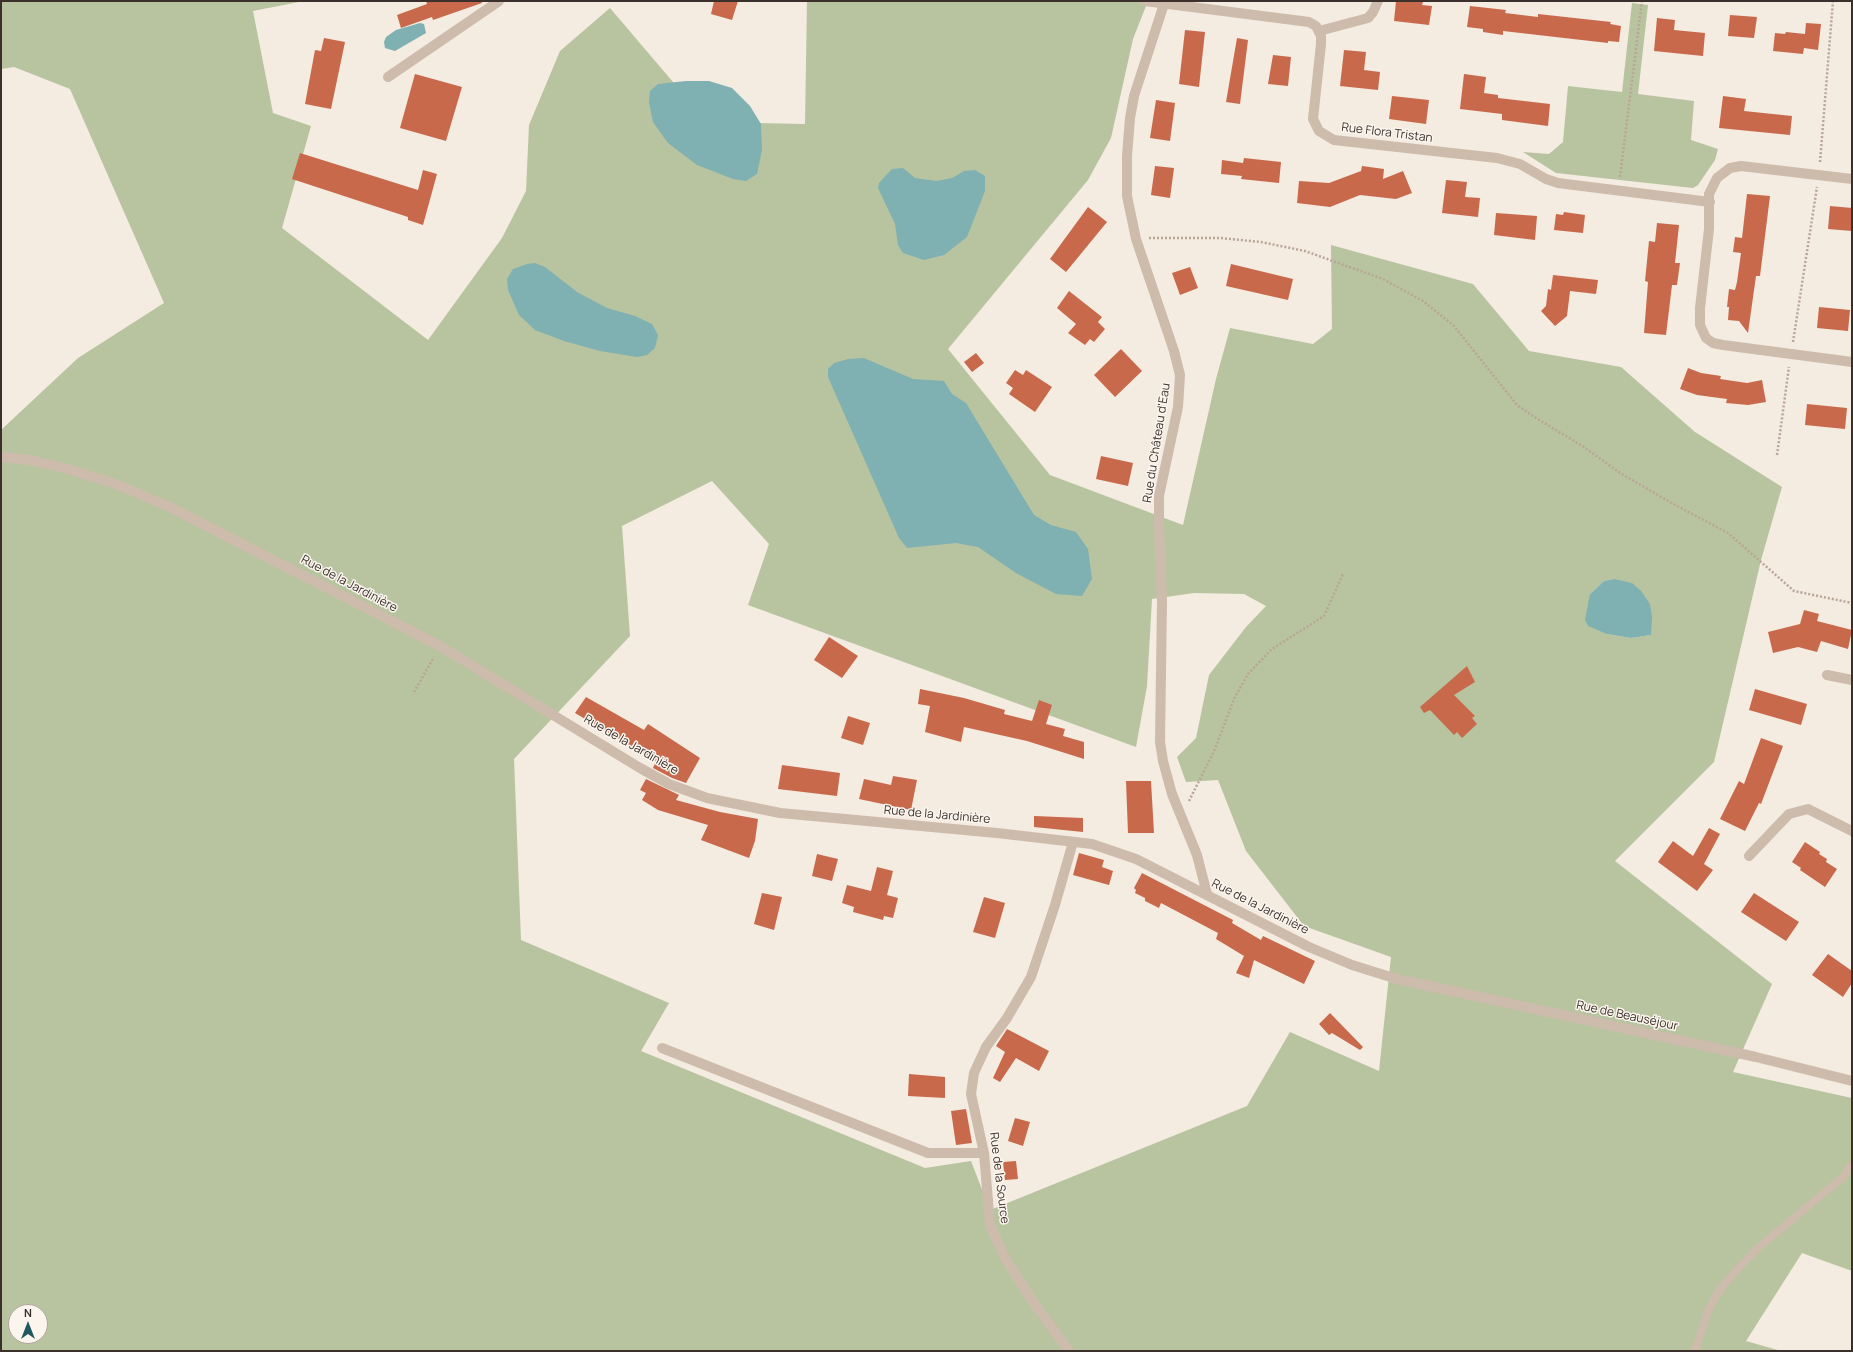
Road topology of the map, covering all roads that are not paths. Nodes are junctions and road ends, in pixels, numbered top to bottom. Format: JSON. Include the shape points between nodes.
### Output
{"nodes":[{"id":1,"x":499,"y":1,"type":"edge"},
{"id":2,"x":1145,"y":1,"type":"edge"},
{"id":3,"x":1378,"y":1,"type":"edge"},
{"id":4,"x":1164,"y":2,"type":"edge"},
{"id":5,"x":1320,"y":31,"type":"junction"},
{"id":6,"x":388,"y":77,"type":"dead end"},
{"id":7,"x":1852,"y":179,"type":"edge"},
{"id":8,"x":1710,"y":202,"type":"junction"},
{"id":9,"x":1852,"y":362,"type":"edge"},
{"id":10,"x":1,"y":457,"type":"edge"},
{"id":11,"x":1827,"y":675,"type":"dead end"},
{"id":12,"x":1852,"y":680,"type":"edge"},
{"id":13,"x":1852,"y":831,"type":"edge"},
{"id":14,"x":1073,"y":842,"type":"junction"},
{"id":15,"x":1749,"y":856,"type":"dead end"},
{"id":16,"x":1207,"y":894,"type":"junction"},
{"id":17,"x":1397,"y":979,"type":"joint"},
{"id":18,"x":662,"y":1048,"type":"dead end"},
{"id":19,"x":1852,"y":1081,"type":"edge"},
{"id":20,"x":984,"y":1153,"type":"junction"},
{"id":21,"x":1852,"y":1165,"type":"edge"},
{"id":22,"x":1069,"y":1351,"type":"edge"},
{"id":23,"x":1695,"y":1351,"type":"edge"}],
"edges":[{"from":1,"to":6,"type":"street"},
{"from":2,"to":4,"type":"street"},
{"from":3,"to":5,"type":"street","via":[[1374,12],[1368,18]]},
{"from":4,"to":5,"type":"street","via":[[1309,22]]},
{"from":4,"to":16,"type":"street","name":"Rue du Château d'Eau","via":[[1136,89],[1130,118],[1127,196],[1136,238],[1180,376],[1178,407],[1160,496],[1158,526],[1162,602],[1160,742],[1172,794],[1197,855]]},
{"from":5,"to":8,"type":"street","name":"Rue Flora Tristan","via":[[1321,44],[1313,119],[1319,131],[1326,137],[1345,142],[1510,160],[1558,183]]},
{"from":7,"to":8,"type":"street","via":[[1747,167],[1730,168],[1717,178],[1709,194]]},
{"from":8,"to":9,"type":"street","via":[[1700,308],[1702,331],[1706,338],[1723,345]]},
{"from":10,"to":14,"type":"street","name":"Rue de la Jardinière","via":[[30,460],[68,469],[113,483],[168,506],[440,646],[640,768],[669,784],[707,798],[780,813]]},
{"from":11,"to":12,"type":"street"},
{"from":13,"to":15,"type":"street","via":[[1808,808],[1789,814]]},
{"from":14,"to":16,"type":"street","name":"Rue de la Jardinière","via":[[1092,844],[1136,859]]},
{"from":14,"to":20,"type":"street","name":"Rue de la Source","via":[[1031,977],[986,1047],[974,1074],[971,1094]]},
{"from":16,"to":17,"type":"street","name":"Rue de la Jardinière","via":[[1309,947],[1352,965]]},
{"from":17,"to":19,"type":"street","name":"Rue de Beauséjour"},
{"from":18,"to":20,"type":"street","via":[[928,1153]]},
{"from":20,"to":22,"type":"street","name":"Rue de la Source","via":[[990,1225],[1005,1258]]},
{"from":21,"to":23,"type":"lane","via":[[1843,1177],[1758,1248],[1733,1274],[1719,1291],[1708,1311]]}]}
